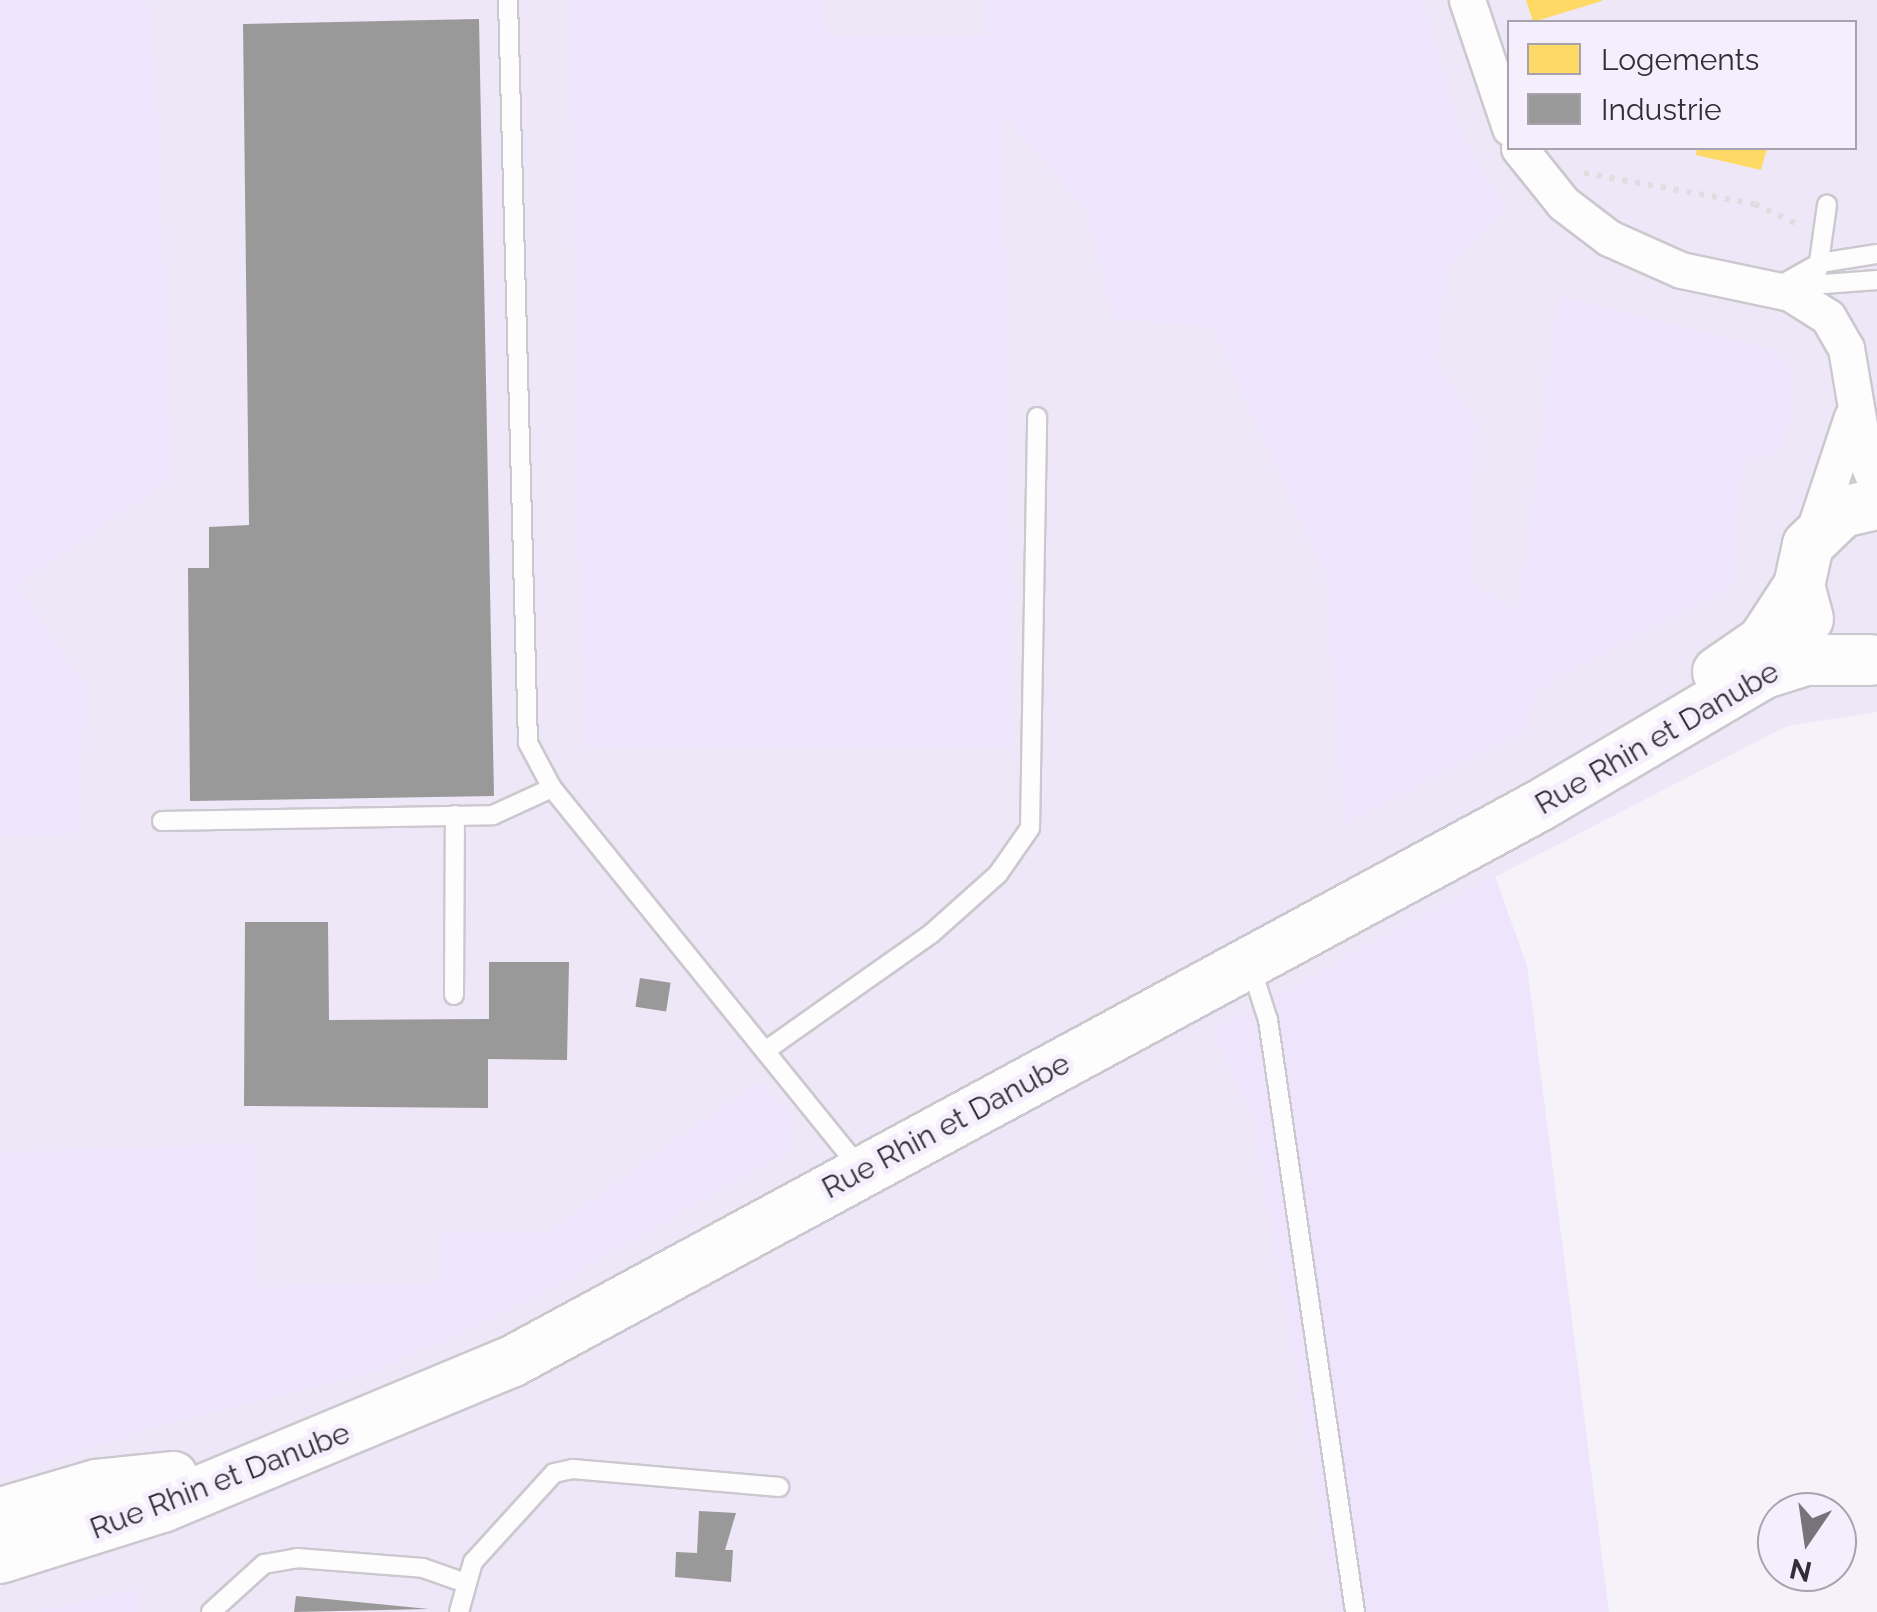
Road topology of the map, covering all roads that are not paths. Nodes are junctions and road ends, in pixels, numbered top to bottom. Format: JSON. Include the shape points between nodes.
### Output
{"nodes":[{"id":1,"x":508,"y":0,"type":"edge"},
{"id":2,"x":1468,"y":0,"type":"edge"},
{"id":3,"x":1507,"y":119,"type":"edge"},
{"id":4,"x":1525,"y":157,"type":"edge"},
{"id":5,"x":1827,"y":206,"type":"dead end"},
{"id":6,"x":1877,"y":254,"type":"edge"},
{"id":7,"x":1820,"y":263,"type":"junction"},
{"id":8,"x":1877,"y":280,"type":"edge"},
{"id":9,"x":1775,"y":288,"type":"junction"},
{"id":10,"x":1812,"y":292,"type":"junction"},
{"id":11,"x":1854,"y":407,"type":"junction"},
{"id":12,"x":1037,"y":418,"type":"dead end"},
{"id":13,"x":1877,"y":487,"type":"edge"},
{"id":14,"x":1877,"y":504,"type":"edge"},
{"id":15,"x":1804,"y":566,"type":"junction"},
{"id":16,"x":1873,"y":661,"type":"edge"},
{"id":17,"x":552,"y":788,"type":"junction"},
{"id":18,"x":455,"y":815,"type":"junction"},
{"id":19,"x":162,"y":820,"type":"dead end"},
{"id":20,"x":1249,"y":962,"type":"junction"},
{"id":21,"x":454,"y":995,"type":"dead end"},
{"id":22,"x":765,"y":1051,"type":"junction"},
{"id":23,"x":854,"y":1160,"type":"junction"},
{"id":24,"x":174,"y":1474,"type":"junction"},
{"id":25,"x":780,"y":1487,"type":"dead end"},
{"id":26,"x":0,"y":1510,"type":"edge"},
{"id":27,"x":0,"y":1530,"type":"edge"},
{"id":28,"x":0,"y":1558,"type":"edge"},
{"id":29,"x":463,"y":1582,"type":"junction"},
{"id":30,"x":211,"y":1612,"type":"edge"},
{"id":31,"x":459,"y":1612,"type":"edge"},
{"id":32,"x":1355,"y":1612,"type":"edge"}],
"edges":[{"from":1,"to":17,"type":"lane","via":[[528,743]]},
{"from":2,"to":3,"type":"street"},
{"from":4,"to":9,"type":"street","via":[[1592,227],[1644,257]]},
{"from":5,"to":7,"type":"lane"},
{"from":6,"to":7,"type":"lane"},
{"from":7,"to":9,"type":"lane"},
{"from":7,"to":10,"type":"lane"},
{"from":8,"to":10,"type":"lane"},
{"from":9,"to":10,"type":"street"},
{"from":10,"to":11,"type":"street","via":[[1842,338]]},
{"from":11,"to":13,"type":"street"},
{"from":11,"to":15,"type":"street"},
{"from":12,"to":22,"type":"lane","via":[[1030,828],[998,874],[932,933]]},
{"from":14,"to":15,"type":"main road","name":"Rue Rhin et Danube","via":[[1842,512]]},
{"from":15,"to":16,"type":"main road","via":[[1820,636],[1848,656]]},
{"from":15,"to":23,"type":"main road","name":"Rue Rhin et Danube","via":[[1776,625],[1749,652],[1542,777],[1413,840]]},
{"from":16,"to":20,"type":"main road","name":"Rue Rhin et Danube","via":[[1776,667],[1539,806]]},
{"from":17,"to":18,"type":"lane","via":[[493,814]]},
{"from":17,"to":22,"type":"lane"},
{"from":18,"to":19,"type":"lane"},
{"from":18,"to":21,"type":"lane"},
{"from":20,"to":23,"type":"main road","name":"Rue Rhin et Danube"},
{"from":20,"to":32,"type":"lane","via":[[1268,1020]]},
{"from":22,"to":23,"type":"lane"},
{"from":23,"to":24,"type":"main road","name":"Rue Rhin et Danube","via":[[436,1368]]},
{"from":23,"to":28,"type":"main road","name":"Rue Rhin et Danube","via":[[457,1387],[162,1507]]},
{"from":24,"to":26,"type":"street","via":[[96,1482]]},
{"from":24,"to":27,"type":"main road","name":"Rue Rhin et Danube"},
{"from":25,"to":29,"type":"lane","via":[[573,1469],[554,1473]]},
{"from":29,"to":30,"type":"lane","via":[[423,1568],[297,1558],[264,1564]]},
{"from":29,"to":31,"type":"lane"}]}
